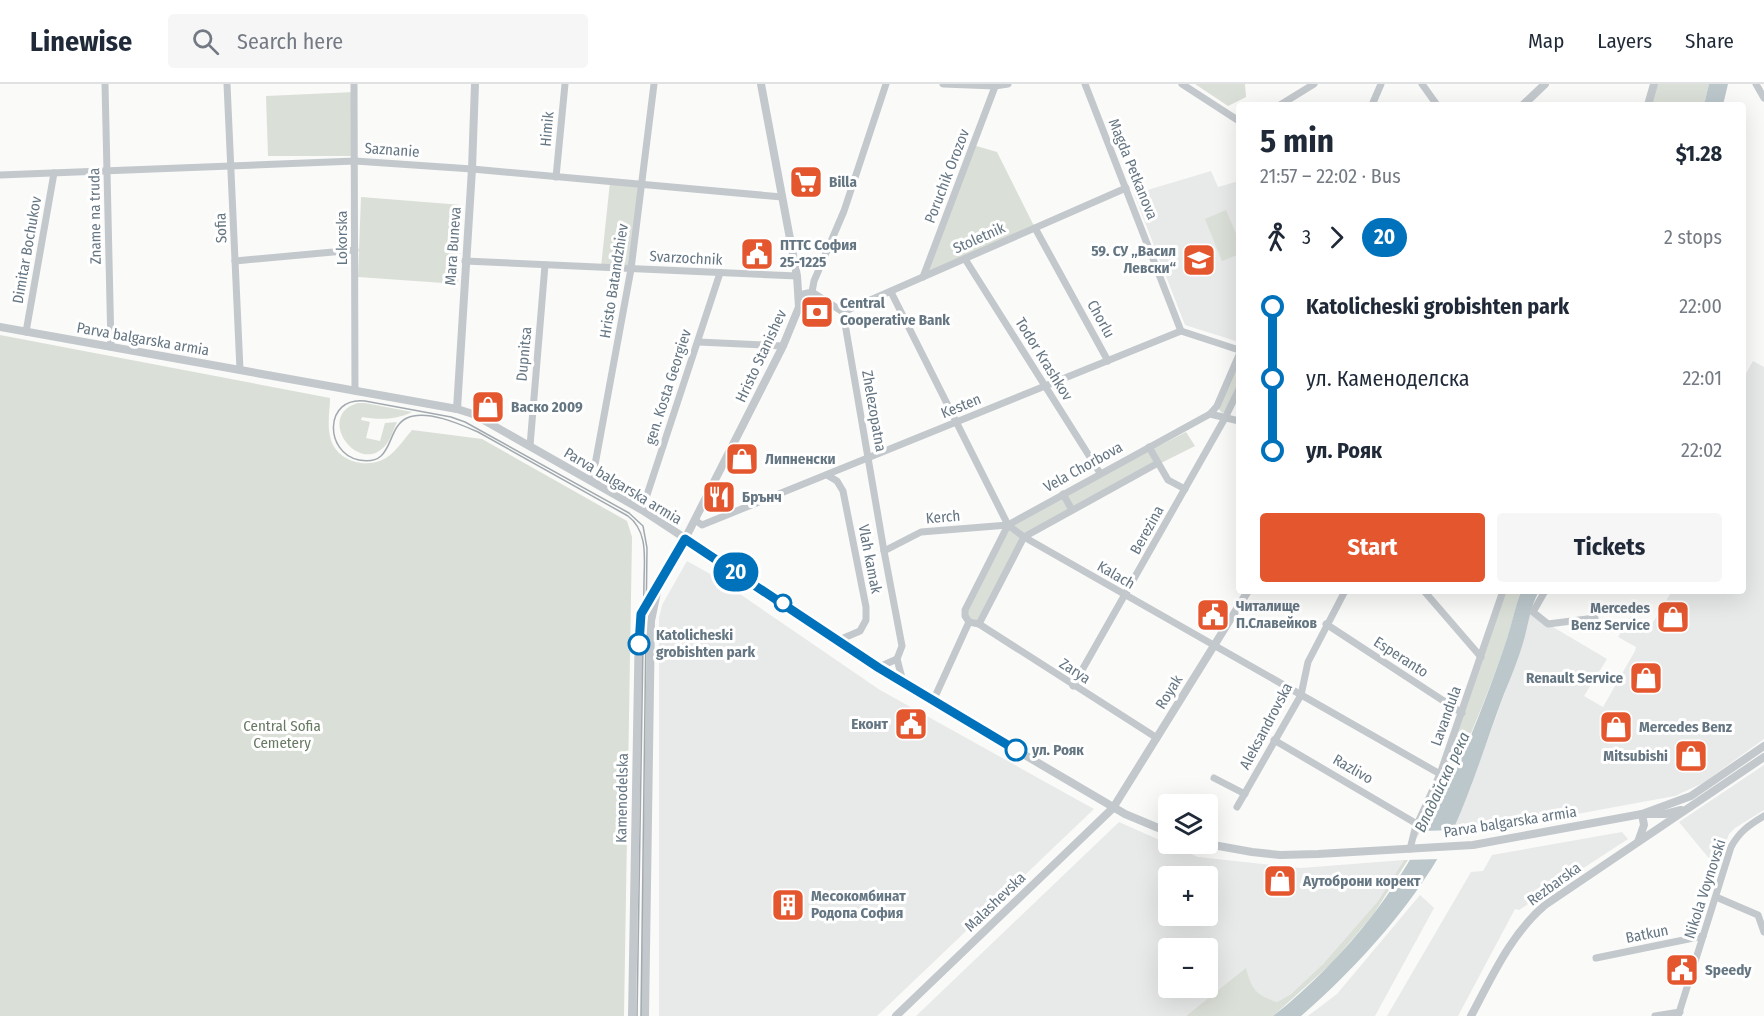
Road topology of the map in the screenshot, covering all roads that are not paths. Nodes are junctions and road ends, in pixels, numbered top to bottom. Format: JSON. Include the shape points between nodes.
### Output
{"nodes":[{"id":1,"x":105,"y":84,"type":"edge"},
{"id":2,"x":227,"y":84,"type":"edge"},
{"id":3,"x":354,"y":84,"type":"edge"},
{"id":4,"x":475,"y":84,"type":"edge"},
{"id":5,"x":565,"y":84,"type":"edge"},
{"id":6,"x":654,"y":84,"type":"edge"},
{"id":7,"x":760,"y":84,"type":"edge"},
{"id":8,"x":886,"y":84,"type":"edge"},
{"id":9,"x":943,"y":84,"type":"edge"},
{"id":10,"x":1008,"y":84,"type":"edge"},
{"id":11,"x":1085,"y":84,"type":"edge"},
{"id":12,"x":1182,"y":84,"type":"edge"},
{"id":13,"x":1314,"y":84,"type":"edge"},
{"id":14,"x":1382,"y":84,"type":"edge"},
{"id":15,"x":1422,"y":84,"type":"edge"},
{"id":16,"x":1545,"y":84,"type":"edge"},
{"id":17,"x":1654,"y":84,"type":"edge"},
{"id":18,"x":1756,"y":84,"type":"edge"},
{"id":19,"x":996,"y":85,"type":"edge"},
{"id":20,"x":1764,"y":98,"type":"edge"},
{"id":21,"x":1285,"y":102,"type":"edge"},
{"id":22,"x":1373,"y":102,"type":"edge"},
{"id":23,"x":1435,"y":102,"type":"edge"},
{"id":24,"x":1526,"y":102,"type":"edge"},
{"id":25,"x":1648,"y":102,"type":"edge"},
{"id":26,"x":1236,"y":120,"type":"edge"},
{"id":27,"x":355,"y":161,"type":"junction"},
{"id":28,"x":232,"y":166,"type":"junction"},
{"id":29,"x":472,"y":169,"type":"junction"},
{"id":30,"x":107,"y":171,"type":"junction"},
{"id":31,"x":54,"y":173,"type":"junction"},
{"id":32,"x":0,"y":175,"type":"edge"},
{"id":33,"x":556,"y":177,"type":"junction"},
{"id":34,"x":642,"y":184,"type":"junction"},
{"id":35,"x":1125,"y":188,"type":"junction"},
{"id":36,"x":782,"y":197,"type":"junction"},
{"id":37,"x":1035,"y":228,"type":"junction"},
{"id":38,"x":355,"y":250,"type":"junction"},
{"id":39,"x":965,"y":259,"type":"junction"},
{"id":40,"x":236,"y":261,"type":"junction"},
{"id":41,"x":465,"y":261,"type":"junction"},
{"id":42,"x":545,"y":265,"type":"junction"},
{"id":43,"x":632,"y":268,"type":"junction"},
{"id":44,"x":720,"y":273,"type":"junction"},
{"id":45,"x":797,"y":276,"type":"junction"},
{"id":46,"x":923,"y":278,"type":"junction"},
{"id":47,"x":812,"y":292,"type":"junction"},
{"id":48,"x":891,"y":292,"type":"junction"},
{"id":49,"x":799,"y":295,"type":"junction"},
{"id":50,"x":843,"y":312,"type":"junction"},
{"id":51,"x":0,"y":327,"type":"edge"},
{"id":52,"x":1181,"y":331,"type":"junction"},
{"id":53,"x":26,"y":332,"type":"junction"},
{"id":54,"x":698,"y":342,"type":"junction"},
{"id":55,"x":783,"y":346,"type":"junction"},
{"id":56,"x":111,"y":347,"type":"junction"},
{"id":57,"x":1236,"y":349,"type":"edge"},
{"id":58,"x":1108,"y":361,"type":"junction"},
{"id":59,"x":1236,"y":362,"type":"edge"},
{"id":60,"x":240,"y":370,"type":"junction"},
{"id":61,"x":1045,"y":386,"type":"junction"},
{"id":62,"x":355,"y":391,"type":"junction"},
{"id":63,"x":1236,"y":395,"type":"edge"},
{"id":64,"x":457,"y":409,"type":"junction"},
{"id":65,"x":1210,"y":414,"type":"junction"},
{"id":66,"x":1225,"y":418,"type":"junction"},
{"id":67,"x":1236,"y":420,"type":"edge"},
{"id":68,"x":956,"y":422,"type":"junction"},
{"id":69,"x":530,"y":446,"type":"junction"},
{"id":70,"x":1149,"y":447,"type":"junction"},
{"id":71,"x":869,"y":459,"type":"junction"},
{"id":72,"x":1158,"y":463,"type":"junction"},
{"id":73,"x":1100,"y":473,"type":"junction"},
{"id":74,"x":827,"y":475,"type":"junction"},
{"id":75,"x":592,"y":481,"type":"junction"},
{"id":76,"x":1185,"y":489,"type":"junction"},
{"id":77,"x":1063,"y":494,"type":"junction"},
{"id":78,"x":642,"y":510,"type":"junction"},
{"id":79,"x":1072,"y":510,"type":"junction"},
{"id":80,"x":694,"y":520,"type":"junction"},
{"id":81,"x":1008,"y":525,"type":"junction"},
{"id":82,"x":1024,"y":537,"type":"junction"},
{"id":83,"x":685,"y":539,"type":"junction"},
{"id":84,"x":884,"y":552,"type":"junction"},
{"id":85,"x":658,"y":585,"type":"junction"},
{"id":86,"x":1246,"y":594,"type":"edge"},
{"id":87,"x":1343,"y":594,"type":"edge"},
{"id":88,"x":1427,"y":594,"type":"edge"},
{"id":89,"x":1502,"y":594,"type":"edge"},
{"id":90,"x":1543,"y":594,"type":"edge"},
{"id":91,"x":1125,"y":596,"type":"junction"},
{"id":92,"x":1595,"y":618,"type":"dead end"},
{"id":93,"x":969,"y":622,"type":"junction"},
{"id":94,"x":980,"y":624,"type":"junction"},
{"id":95,"x":1326,"y":624,"type":"junction"},
{"id":96,"x":839,"y":640,"type":"junction"},
{"id":97,"x":1214,"y":646,"type":"junction"},
{"id":98,"x":1481,"y":657,"type":"junction"},
{"id":99,"x":897,"y":659,"type":"junction"},
{"id":100,"x":879,"y":668,"type":"junction"},
{"id":101,"x":903,"y":682,"type":"junction"},
{"id":102,"x":1073,"y":686,"type":"junction"},
{"id":103,"x":1301,"y":695,"type":"junction"},
{"id":104,"x":933,"y":701,"type":"junction"},
{"id":105,"x":1462,"y":713,"type":"junction"},
{"id":106,"x":1157,"y":738,"type":"junction"},
{"id":107,"x":1274,"y":740,"type":"junction"},
{"id":108,"x":1764,"y":746,"type":"edge"},
{"id":109,"x":1764,"y":757,"type":"edge"},
{"id":110,"x":1440,"y":774,"type":"junction"},
{"id":111,"x":1214,"y":778,"type":"dead end"},
{"id":112,"x":1245,"y":794,"type":"junction"},
{"id":113,"x":1237,"y":807,"type":"dead end"},
{"id":114,"x":1690,"y":807,"type":"junction"},
{"id":115,"x":1113,"y":808,"type":"junction"},
{"id":116,"x":1642,"y":814,"type":"junction"},
{"id":117,"x":1764,"y":816,"type":"edge"},
{"id":118,"x":1417,"y":824,"type":"junction"},
{"id":119,"x":1158,"y":828,"type":"edge"},
{"id":120,"x":1638,"y":842,"type":"junction"},
{"id":121,"x":1218,"y":846,"type":"edge"},
{"id":122,"x":1410,"y":849,"type":"junction"},
{"id":123,"x":1716,"y":897,"type":"junction"},
{"id":124,"x":1764,"y":932,"type":"edge"},
{"id":125,"x":1704,"y":936,"type":"junction"},
{"id":126,"x":1596,"y":958,"type":"dead end"},
{"id":127,"x":1679,"y":1014,"type":"edge"},
{"id":128,"x":632,"y":1016,"type":"edge"},
{"id":129,"x":645,"y":1016,"type":"edge"},
{"id":130,"x":896,"y":1016,"type":"edge"},
{"id":131,"x":1471,"y":1016,"type":"edge"},
{"id":132,"x":1655,"y":1016,"type":"edge"}],
"edges":[{"from":1,"to":30,"type":"street","name":"Zname na truda"},
{"from":2,"to":28,"type":"street","name":"Sofia"},
{"from":3,"to":27,"type":"street","name":"Lokorska"},
{"from":4,"to":29,"type":"street","name":"Mara Buneva"},
{"from":5,"to":33,"type":"street","name":"Himik"},
{"from":6,"to":34,"type":"street","name":"Hristo Batandzhiev"},
{"from":7,"to":36,"type":"street"},
{"from":8,"to":47,"type":"street"},
{"from":9,"to":19,"type":"street"},
{"from":10,"to":19,"type":"street"},
{"from":11,"to":35,"type":"street","name":"Magda Petkanova"},
{"from":12,"to":26,"type":"street"},
{"from":13,"to":21,"type":"street"},
{"from":14,"to":22,"type":"street"},
{"from":15,"to":23,"type":"street"},
{"from":16,"to":24,"type":"street"},
{"from":17,"to":25,"type":"street"},
{"from":18,"to":20,"type":"street"},
{"from":19,"to":46,"type":"street","name":"Poruchik Orozov"},
{"from":27,"to":28,"type":"street","name":"Saznanie"},
{"from":27,"to":29,"type":"street","name":"Saznanie"},
{"from":27,"to":38,"type":"street","name":"Lokorska"},
{"from":28,"to":30,"type":"street","name":"Saznanie"},
{"from":28,"to":40,"type":"street","name":"Sofia"},
{"from":29,"to":33,"type":"street","name":"Saznanie"},
{"from":29,"to":41,"type":"street","name":"Mara Buneva"},
{"from":30,"to":31,"type":"street","name":"Saznanie"},
{"from":30,"to":56,"type":"street","name":"Zname na truda"},
{"from":31,"to":32,"type":"street","name":"Saznanie"},
{"from":31,"to":53,"type":"street","name":"Dimitar Bochukov"},
{"from":33,"to":34,"type":"street","name":"Saznanie"},
{"from":34,"to":36,"type":"street","name":"Saznanie"},
{"from":34,"to":43,"type":"street","name":"Hristo Batandzhiev"},
{"from":35,"to":37,"type":"street","name":"Stoletnik"},
{"from":35,"to":52,"type":"street","name":"Magda Petkanova"},
{"from":36,"to":45,"type":"street"},
{"from":37,"to":39,"type":"street","name":"Stoletnik"},
{"from":37,"to":58,"type":"street","name":"Chorlu"},
{"from":38,"to":40,"type":"street"},
{"from":38,"to":62,"type":"street","name":"Lokorska"},
{"from":39,"to":46,"type":"street","name":"Stoletnik"},
{"from":39,"to":61,"type":"street","name":"Todor Krashkov"},
{"from":40,"to":60,"type":"street","name":"Sofia"},
{"from":41,"to":42,"type":"street","name":"Svarzochnik"},
{"from":41,"to":64,"type":"street","name":"Mara Buneva"},
{"from":42,"to":43,"type":"street","name":"Svarzochnik"},
{"from":42,"to":69,"type":"street","name":"Dupnitsa"},
{"from":43,"to":44,"type":"street","name":"Svarzochnik"},
{"from":43,"to":75,"type":"street","name":"Hristo Batandzhiev"},
{"from":44,"to":45,"type":"street","name":"Svarzochnik"},
{"from":44,"to":54,"type":"street","name":"gen. Kosta Georgiev"},
{"from":45,"to":49,"type":"street"},
{"from":46,"to":48,"type":"street","name":"Stoletnik"},
{"from":47,"to":49,"type":"street","name":"Hristo Stanishev"},
{"from":47,"to":50,"type":"street"},
{"from":48,"to":50,"type":"street","name":"Stoletnik"},
{"from":48,"to":68,"type":"street","name":"Kalach"},
{"from":49,"to":55,"type":"street","name":"Hristo Stanishev","via":[[797,313]]},
{"from":50,"to":71,"type":"street","name":"Zhelezopatna"},
{"from":51,"to":53,"type":"street","name":"Parva balgarska armia"},
{"from":52,"to":57,"type":"street"},
{"from":52,"to":58,"type":"street","name":"Kesten"},
{"from":53,"to":56,"type":"street","name":"Parva balgarska armia"},
{"from":54,"to":55,"type":"street"},
{"from":54,"to":78,"type":"street","name":"gen. Kosta Georgiev"},
{"from":55,"to":80,"type":"street","name":"Hristo Stanishev"},
{"from":56,"to":60,"type":"street","name":"Parva balgarska armia"},
{"from":58,"to":61,"type":"street","name":"Kesten"},
{"from":59,"to":65,"type":"street"},
{"from":60,"to":62,"type":"street","name":"Parva balgarska armia"},
{"from":61,"to":68,"type":"street","name":"Kesten"},
{"from":61,"to":73,"type":"street","name":"Todor Krashkov"},
{"from":62,"to":64,"type":"street","name":"Parva balgarska armia"},
{"from":63,"to":66,"type":"street"},
{"from":64,"to":69,"type":"street","name":"Parva balgarska armia"},
{"from":65,"to":66,"type":"street"},
{"from":65,"to":70,"type":"street","name":"Vela Chorbova"},
{"from":66,"to":67,"type":"street"},
{"from":66,"to":76,"type":"street","name":"Berezina"},
{"from":68,"to":71,"type":"street","name":"Kesten"},
{"from":68,"to":81,"type":"street","name":"Kalach"},
{"from":69,"to":75,"type":"street","name":"Parva balgarska armia"},
{"from":70,"to":72,"type":"street"},
{"from":70,"to":73,"type":"street","name":"Vela Chorbova"},
{"from":71,"to":74,"type":"street","name":"Kesten"},
{"from":71,"to":84,"type":"street","name":"Zhelezopatna"},
{"from":72,"to":76,"type":"street","via":[[1168,480]]},
{"from":72,"to":79,"type":"street"},
{"from":73,"to":77,"type":"street","name":"Vela Chorbova"},
{"from":74,"to":80,"type":"street","name":"Kesten","via":[[702,525]]},
{"from":74,"to":96,"type":"street","name":"Vlah kamak","via":[[843,491],[866,607],[866,620],[860,631]]},
{"from":75,"to":78,"type":"street","name":"Parva balgarska armia"},
{"from":76,"to":91,"type":"street","name":"Berezina"},
{"from":77,"to":79,"type":"street"},
{"from":77,"to":81,"type":"street","name":"Vela Chorbova"},
{"from":78,"to":83,"type":"street","name":"Parva balgarska armia"},
{"from":79,"to":82,"type":"street"},
{"from":80,"to":83,"type":"street","name":"Hristo Stanishev"},
{"from":81,"to":82,"type":"street","name":"Kalach"},
{"from":81,"to":84,"type":"street","name":"Kerch","via":[[921,532]]},
{"from":81,"to":93,"type":"street","via":[[965,610]]},
{"from":82,"to":91,"type":"street","name":"Kalach"},
{"from":82,"to":94,"type":"street"},
{"from":83,"to":85,"type":"street","name":"Kamenodelska"},
{"from":83,"to":96,"type":"street","name":"Parva balgarska armia"},
{"from":84,"to":99,"type":"street","name":"Vlah kamak","via":[[902,646]]},
{"from":85,"to":128,"type":"street","name":"Kamenodelska","via":[[639,621]]},
{"from":85,"to":129,"type":"street","name":"Kamenodelska","via":[[651,621]]},
{"from":86,"to":97,"type":"street","name":"Royak"},
{"from":87,"to":95,"type":"street","name":"Aleksandrovska"},
{"from":88,"to":98,"type":"street"},
{"from":89,"to":98,"type":"street","name":"Lavandula"},
{"from":90,"to":92,"type":"street","via":[[1533,612],[1548,624]]},
{"from":91,"to":97,"type":"street","name":"Kalach"},
{"from":91,"to":102,"type":"street","name":"Berezina"},
{"from":93,"to":94,"type":"street"},
{"from":93,"to":104,"type":"street"},
{"from":94,"to":102,"type":"street","name":"Zarya"},
{"from":95,"to":103,"type":"street","name":"Aleksandrovska","via":[[1308,662]]},
{"from":95,"to":105,"type":"street","name":"Esperanto"},
{"from":96,"to":100,"type":"street","name":"Parva balgarska armia"},
{"from":97,"to":103,"type":"street","name":"Kalach"},
{"from":97,"to":106,"type":"street","name":"Royak"},
{"from":98,"to":105,"type":"street","name":"Lavandula"},
{"from":99,"to":100,"type":"street"},
{"from":99,"to":101,"type":"street","name":"Vlah kamak"},
{"from":100,"to":101,"type":"street","name":"Parva balgarska armia"},
{"from":101,"to":104,"type":"street","name":"Parva balgarska armia"},
{"from":102,"to":106,"type":"street","name":"Zarya"},
{"from":103,"to":107,"type":"street","name":"Aleksandrovska"},
{"from":103,"to":110,"type":"street","name":"Kalach"},
{"from":104,"to":115,"type":"street","name":"Parva balgarska armia"},
{"from":105,"to":110,"type":"street","name":"Lavandula"},
{"from":106,"to":115,"type":"street","name":"Royak"},
{"from":107,"to":112,"type":"street","name":"Aleksandrovska"},
{"from":107,"to":118,"type":"street","name":"Razlivo"},
{"from":108,"to":116,"type":"street","via":[[1691,796]]},
{"from":109,"to":114,"type":"street","name":"Rezbarska"},
{"from":110,"to":118,"type":"street","name":"Lavandula"},
{"from":111,"to":112,"type":"street"},
{"from":112,"to":113,"type":"street","name":"Aleksandrovska"},
{"from":114,"to":116,"type":"street","name":"Rezbarska","via":[[1665,814]]},
{"from":114,"to":120,"type":"street","name":"Rezbarska"},
{"from":115,"to":119,"type":"street","name":"Parva balgarska armia"},
{"from":115,"to":130,"type":"street","name":"Malashevska"},
{"from":116,"to":120,"type":"street","via":[[1644,825]]},
{"from":116,"to":122,"type":"street","name":"Parva balgarska armia","via":[[1473,845]]},
{"from":117,"to":123,"type":"street","name":"Nikola Voynovski","via":[[1738,834]]},
{"from":118,"to":122,"type":"street","name":"Lavandula"},
{"from":120,"to":131,"type":"street","name":"Rezbarska","via":[[1528,920],[1514,937]]},
{"from":121,"to":122,"type":"street","name":"Parva balgarska armia","via":[[1280,855]]},
{"from":123,"to":124,"type":"street","via":[[1758,915]]},
{"from":123,"to":125,"type":"street","name":"Nikola Voynovski"},
{"from":125,"to":126,"type":"street","name":"Batkun"},
{"from":125,"to":127,"type":"street","name":"Nikola Voynovski"},
{"from":127,"to":132,"type":"street"}]}
